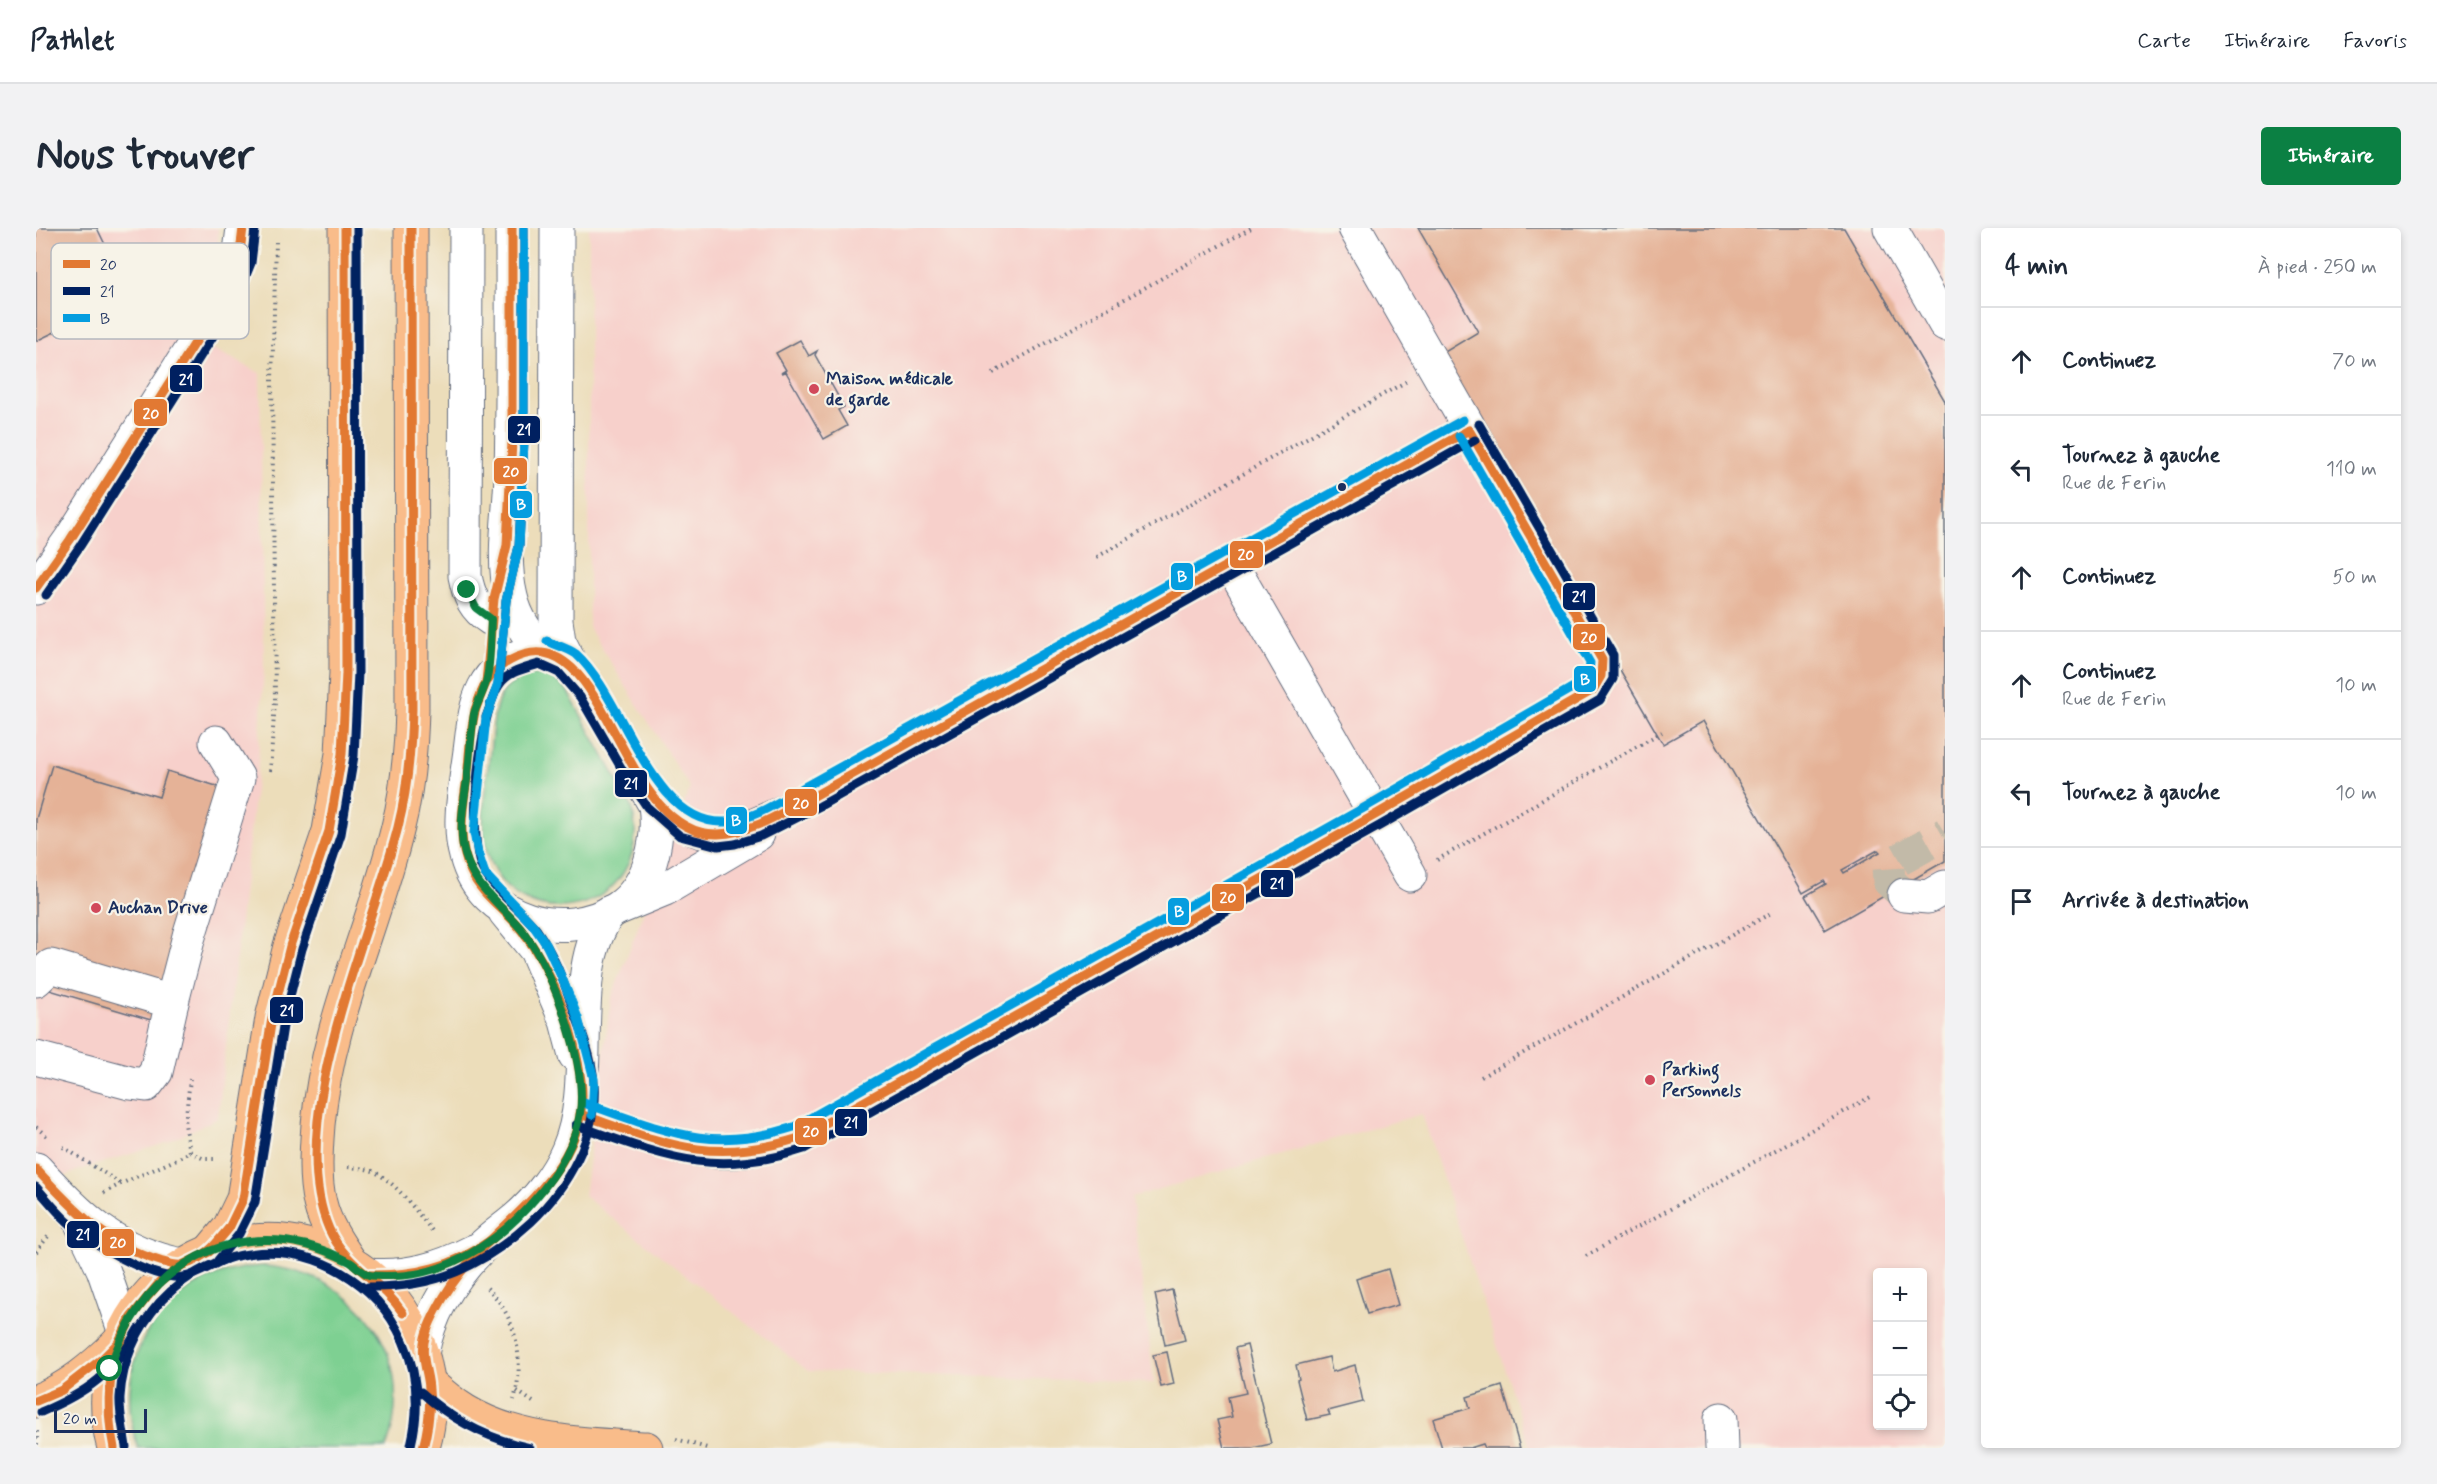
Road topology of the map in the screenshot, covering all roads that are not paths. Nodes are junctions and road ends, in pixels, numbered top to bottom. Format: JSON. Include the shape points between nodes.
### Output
{"nodes":[{"id":1,"x":243,"y":228,"type":"edge"},
{"id":2,"x":345,"y":228,"type":"edge"},
{"id":3,"x":411,"y":228,"type":"edge"},
{"id":4,"x":466,"y":228,"type":"edge"},
{"id":5,"x":512,"y":228,"type":"edge"},
{"id":6,"x":557,"y":228,"type":"edge"},
{"id":7,"x":1355,"y":228,"type":"edge"},
{"id":8,"x":1890,"y":228,"type":"edge"},
{"id":9,"x":241,"y":243,"type":"edge"},
{"id":10,"x":1945,"y":324,"type":"edge"},
{"id":11,"x":198,"y":339,"type":"edge"},
{"id":12,"x":1469,"y":430,"type":"junction"},
{"id":13,"x":507,"y":544,"type":"junction"},
{"id":14,"x":1231,"y":564,"type":"junction"},
{"id":15,"x":36,"y":588,"type":"edge"},
{"id":16,"x":491,"y":619,"type":"junction"},
{"id":17,"x":556,"y":659,"type":"junction"},
{"id":18,"x":486,"y":682,"type":"junction"},
{"id":19,"x":216,"y":742,"type":"dead end"},
{"id":20,"x":649,"y":791,"type":"junction"},
{"id":21,"x":814,"y":796,"type":"junction"},
{"id":22,"x":1375,"y":815,"type":"junction"},
{"id":23,"x":1410,"y":875,"type":"road end"},
{"id":24,"x":1945,"y":887,"type":"edge"},
{"id":25,"x":1904,"y":894,"type":"dead end"},
{"id":26,"x":502,"y":908,"type":"junction"},
{"id":27,"x":615,"y":910,"type":"junction"},
{"id":28,"x":36,"y":980,"type":"edge"},
{"id":29,"x":172,"y":1002,"type":"junction"},
{"id":30,"x":36,"y":1058,"type":"edge"},
{"id":31,"x":581,"y":1098,"type":"junction"},
{"id":32,"x":36,"y":1169,"type":"edge"},
{"id":33,"x":76,"y":1213,"type":"junction"},
{"id":34,"x":481,"y":1248,"type":"junction"},
{"id":35,"x":196,"y":1259,"type":"junction"},
{"id":36,"x":360,"y":1269,"type":"junction"},
{"id":37,"x":121,"y":1336,"type":"junction"},
{"id":38,"x":426,"y":1368,"type":"junction"},
{"id":39,"x":36,"y":1401,"type":"edge"},
{"id":40,"x":114,"y":1448,"type":"edge"},
{"id":41,"x":423,"y":1448,"type":"edge"},
{"id":42,"x":646,"y":1448,"type":"edge"}],
"edges":[{"from":1,"to":9,"type":"street"},
{"from":2,"to":35,"type":"main road","via":[[346,673],[342,754],[329,831],[290,946],[272,1018],[243,1199],[229,1228]]},
{"from":3,"to":36,"type":"main road","via":[[409,763],[398,827],[329,1050],[316,1155],[323,1215]]},
{"from":4,"to":16,"type":"street","via":[[465,576],[470,599]]},
{"from":5,"to":13,"type":"street","via":[[512,441]]},
{"from":6,"to":17,"type":"street"},
{"from":7,"to":12,"type":"street"},
{"from":8,"to":10,"type":"street"},
{"from":11,"to":15,"type":"street"},
{"from":12,"to":14,"type":"street"},
{"from":12,"to":22,"type":"street","via":[[1602,660],[1601,676],[1593,690]]},
{"from":13,"to":16,"type":"street"},
{"from":13,"to":17,"type":"street","via":[[514,608],[524,629]]},
{"from":14,"to":21,"type":"street"},
{"from":14,"to":22,"type":"street"},
{"from":16,"to":18,"type":"street"},
{"from":17,"to":18,"type":"street","via":[[527,653],[508,661]]},
{"from":17,"to":20,"type":"street","via":[[588,687]]},
{"from":18,"to":26,"type":"street","via":[[474,715],[462,833],[475,880]]},
{"from":19,"to":29,"type":"street","via":[[238,778]]},
{"from":20,"to":21,"type":"street","via":[[672,818],[692,830],[721,834],[741,831]]},
{"from":20,"to":27,"type":"street","via":[[658,822],[655,845],[638,888]]},
{"from":21,"to":27,"type":"street","via":[[665,889]]},
{"from":22,"to":23,"type":"street"},
{"from":22,"to":31,"type":"street","via":[[799,1138],[766,1148],[711,1152],[648,1137]]},
{"from":24,"to":25,"type":"street","via":[[1928,897]]},
{"from":26,"to":27,"type":"street","via":[[538,924],[556,925],[579,923]]},
{"from":26,"to":31,"type":"street","via":[[536,950],[551,982],[566,1021]]},
{"from":27,"to":31,"type":"street","via":[[595,938],[588,972]]},
{"from":28,"to":29,"type":"street","via":[[51,966]]},
{"from":29,"to":30,"type":"street","via":[[156,1072],[146,1085]]},
{"from":31,"to":34,"type":"street","via":[[567,1153],[545,1187],[518,1217]]},
{"from":32,"to":33,"type":"street"},
{"from":33,"to":35,"type":"street","via":[[131,1250],[158,1260]]},
{"from":33,"to":37,"type":"street","via":[[103,1269]]},
{"from":34,"to":36,"type":"street","via":[[428,1271],[389,1276]]},
{"from":34,"to":38,"type":"street","via":[[440,1302],[425,1338]]},
{"from":35,"to":36,"type":"main road","via":[[237,1243],[281,1241],[324,1250]]},
{"from":35,"to":37,"type":"main road","via":[[149,1294]]},
{"from":36,"to":38,"type":"main road","via":[[389,1294],[405,1316]]},
{"from":37,"to":39,"type":"main road","via":[[88,1371]]},
{"from":37,"to":40,"type":"main road","via":[[110,1369],[107,1397]]},
{"from":38,"to":41,"type":"main road","via":[[430,1412]]},
{"from":38,"to":42,"type":"main road","via":[[466,1412],[501,1428],[552,1439]]}]}
